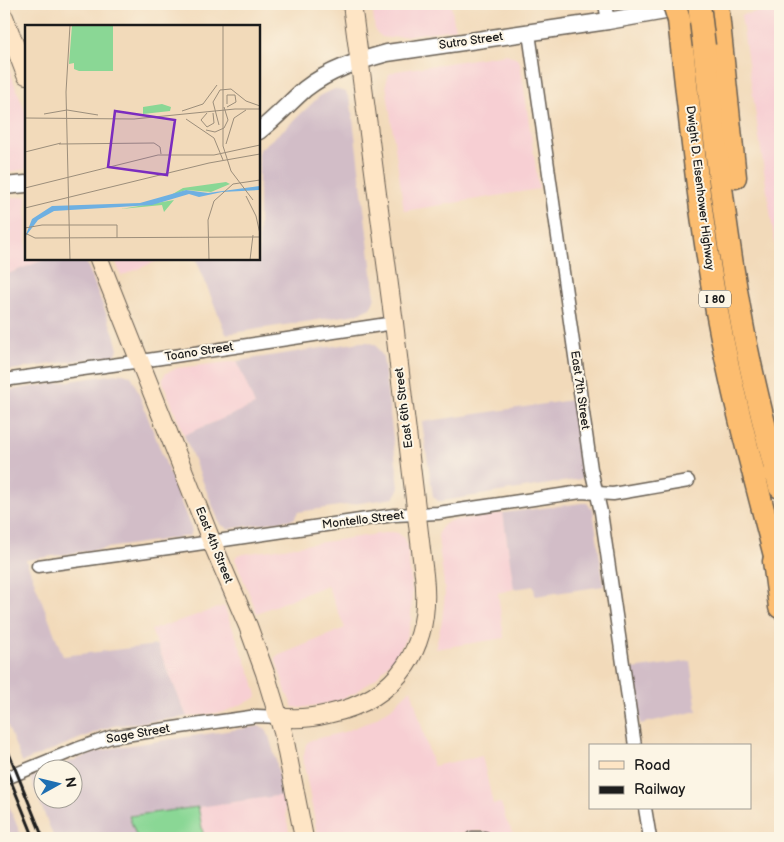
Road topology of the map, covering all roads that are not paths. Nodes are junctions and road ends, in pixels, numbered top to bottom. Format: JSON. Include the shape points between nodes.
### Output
{"nodes":[{"id":1,"x":352,"y":4,"type":"edge"},
{"id":2,"x":605,"y":4,"type":"edge"},
{"id":3,"x":699,"y":4,"type":"edge"},
{"id":4,"x":704,"y":4,"type":"edge"},
{"id":5,"x":717,"y":4,"type":"edge"},
{"id":6,"x":677,"y":9,"type":"edge"},
{"id":7,"x":4,"y":17,"type":"edge"},
{"id":8,"x":608,"y":21,"type":"junction"},
{"id":9,"x":529,"y":33,"type":"junction"},
{"id":10,"x":702,"y":46,"type":"junction"},
{"id":11,"x":360,"y":60,"type":"junction"},
{"id":12,"x":25,"y":72,"type":"edge"},
{"id":13,"x":260,"y":130,"type":"edge"},
{"id":14,"x":25,"y":184,"type":"edge"},
{"id":15,"x":4,"y":186,"type":"edge"},
{"id":16,"x":99,"y":260,"type":"edge"},
{"id":17,"x":394,"y":323,"type":"junction"},
{"id":18,"x":141,"y":361,"type":"junction"},
{"id":19,"x":4,"y":380,"type":"edge"},
{"id":20,"x":688,"y":481,"type":"dead end"},
{"id":21,"x":780,"y":487,"type":"edge"},
{"id":22,"x":597,"y":492,"type":"junction"},
{"id":23,"x":416,"y":514,"type":"junction"},
{"id":24,"x":212,"y":542,"type":"junction"},
{"id":25,"x":772,"y":545,"type":"junction"},
{"id":26,"x":38,"y":566,"type":"dead end"},
{"id":27,"x":780,"y":575,"type":"edge"},
{"id":28,"x":780,"y":607,"type":"edge"},
{"id":29,"x":279,"y":717,"type":"junction"},
{"id":30,"x":636,"y":744,"type":"edge"},
{"id":31,"x":4,"y":779,"type":"edge"},
{"id":32,"x":645,"y":810,"type":"edge"},
{"id":33,"x":304,"y":838,"type":"edge"},
{"id":34,"x":472,"y":838,"type":"edge"},
{"id":35,"x":485,"y":838,"type":"edge"},
{"id":36,"x":650,"y":838,"type":"edge"}],
"edges":[{"from":1,"to":11,"type":"main road","name":"East 6th Street"},
{"from":2,"to":8,"type":"street"},
{"from":3,"to":10,"type":"highway","name":"Dwight D. Eisenhower Highway","number":"I 80","bridge":true},
{"from":4,"to":8,"type":"street","name":"Sutro Street"},
{"from":5,"to":10,"type":"highway"},
{"from":6,"to":10,"type":"highway","name":"Dwight D. Eisenhower Highway","number":"I 80"},
{"from":7,"to":12,"type":"main road"},
{"from":8,"to":9,"type":"street","name":"Sutro Street"},
{"from":9,"to":11,"type":"street","name":"Sutro Street"},
{"from":9,"to":22,"type":"street","name":"East 7th Street","via":[[591,469]]},
{"from":10,"to":21,"type":"highway","name":"Dwight D. Eisenhower Highway","number":"I 80","via":[[738,303]]},
{"from":10,"to":25,"type":"highway","name":"Dwight D. Eisenhower Highway","number":"I 80","via":[[701,209],[718,318]]},
{"from":11,"to":13,"type":"street","name":"Sutro Street","via":[[306,89]]},
{"from":11,"to":17,"type":"main road","name":"East 6th Street"},
{"from":14,"to":15,"type":"street"},
{"from":16,"to":18,"type":"main road","name":"East 4th Street"},
{"from":17,"to":18,"type":"street","name":"Toano Street"},
{"from":17,"to":23,"type":"main road","name":"East 6th Street"},
{"from":18,"to":19,"type":"street","name":"Toano Street"},
{"from":18,"to":24,"type":"main road","name":"East 4th Street"},
{"from":20,"to":22,"type":"street","name":"Montello Street","via":[[613,494]]},
{"from":22,"to":23,"type":"street","name":"Montello Street"},
{"from":22,"to":30,"type":"street","name":"East 7th Street"},
{"from":23,"to":24,"type":"street","name":"Montello Street"},
{"from":23,"to":29,"type":"main road","name":"East 6th Street","via":[[426,611],[410,660],[397,678],[358,706],[300,720]]},
{"from":24,"to":26,"type":"street","name":"Montello Street"},
{"from":24,"to":29,"type":"main road","name":"East 4th Street","via":[[248,626]]},
{"from":25,"to":27,"type":"highway","name":"Dwight D. Eisenhower Highway","number":"I 80"},
{"from":25,"to":28,"type":"highway"},
{"from":29,"to":31,"type":"street","name":"Sage Street","via":[[257,716],[111,737]]},
{"from":29,"to":33,"type":"main road","name":"East 4th Street"},
{"from":32,"to":36,"type":"street"},
{"from":34,"to":35,"type":"street"}]}
